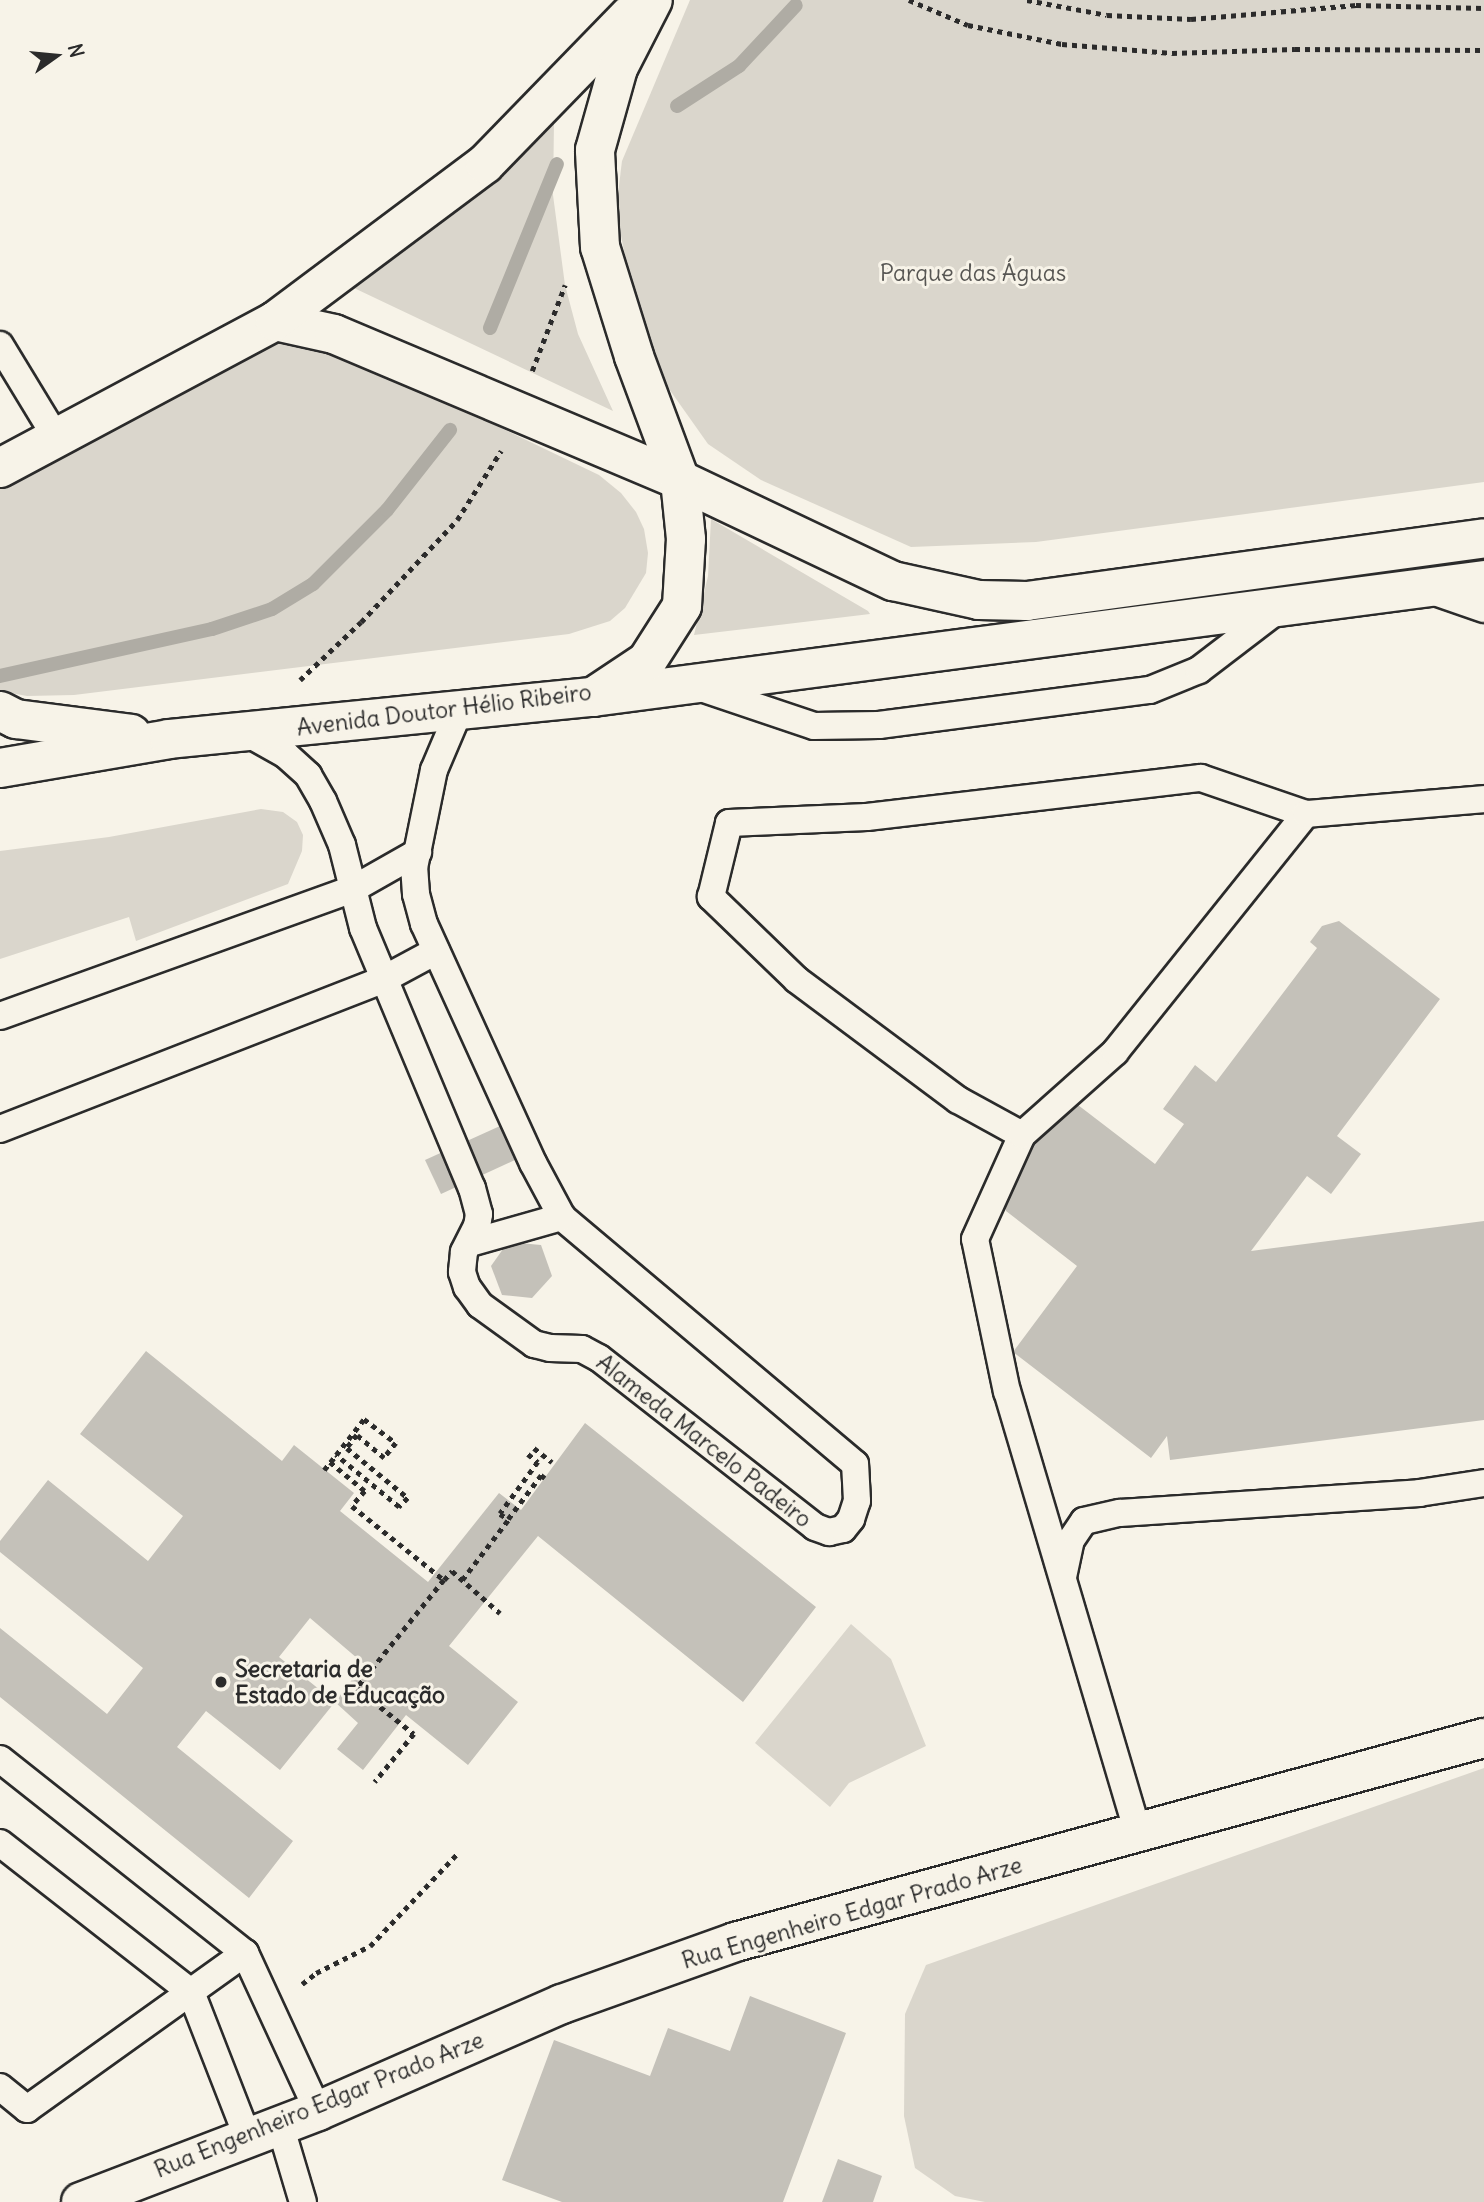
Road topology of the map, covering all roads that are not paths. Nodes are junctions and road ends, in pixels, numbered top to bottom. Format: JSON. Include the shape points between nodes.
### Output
{"nodes":[{"id":1,"x":643,"y":0,"type":"edge"},
{"id":2,"x":653,"y":0,"type":"edge"},
{"id":3,"x":275,"y":321,"type":"junction"},
{"id":4,"x":0,"y":345,"type":"edge"},
{"id":5,"x":56,"y":437,"type":"junction"},
{"id":6,"x":0,"y":468,"type":"edge"},
{"id":7,"x":680,"y":480,"type":"junction"},
{"id":8,"x":1484,"y":538,"type":"edge"},
{"id":9,"x":1484,"y":580,"type":"edge"},
{"id":10,"x":1424,"y":588,"type":"junction"},
{"id":11,"x":1281,"y":607,"type":"junction"},
{"id":12,"x":1484,"y":609,"type":"edge"},
{"id":13,"x":689,"y":684,"type":"junction"},
{"id":14,"x":593,"y":697,"type":"junction"},
{"id":15,"x":459,"y":710,"type":"junction"},
{"id":16,"x":0,"y":711,"type":"edge"},
{"id":17,"x":245,"y":732,"type":"junction"},
{"id":18,"x":169,"y":739,"type":"junction"},
{"id":19,"x":0,"y":768,"type":"edge"},
{"id":20,"x":1484,"y":799,"type":"edge"},
{"id":21,"x":1306,"y":814,"type":"junction"},
{"id":22,"x":418,"y":852,"type":"junction"},
{"id":23,"x":352,"y":889,"type":"junction"},
{"id":24,"x":436,"y":951,"type":"junction"},
{"id":25,"x":384,"y":979,"type":"junction"},
{"id":26,"x":0,"y":1016,"type":"edge"},
{"id":27,"x":0,"y":1129,"type":"edge"},
{"id":28,"x":1022,"y":1135,"type":"junction"},
{"id":29,"x":562,"y":1217,"type":"junction"},
{"id":30,"x":470,"y":1243,"type":"junction"},
{"id":31,"x":1484,"y":1483,"type":"edge"},
{"id":32,"x":1062,"y":1582,"type":"junction"},
{"id":33,"x":1484,"y":1738,"type":"edge"},
{"id":34,"x":0,"y":1759,"type":"edge"},
{"id":35,"x":1138,"y":1833,"type":"junction"},
{"id":36,"x":0,"y":1843,"type":"edge"},
{"id":37,"x":245,"y":1953,"type":"junction"},
{"id":38,"x":191,"y":1992,"type":"junction"},
{"id":39,"x":0,"y":2087,"type":"edge"},
{"id":40,"x":318,"y":2110,"type":"junction"},
{"id":41,"x":263,"y":2130,"type":"junction"},
{"id":42,"x":81,"y":2202,"type":"edge"},
{"id":43,"x":303,"y":2202,"type":"edge"}],
"edges":[{"from":1,"to":3,"type":"street","via":[[596,54],[485,164]]},
{"from":2,"to":7,"type":"street","name":"Avenida Doutor Hélio Ribeiro","via":[[618,68],[595,150],[600,247]]},
{"from":3,"to":5,"type":"street"},
{"from":3,"to":7,"type":"street","via":[[334,334]]},
{"from":4,"to":5,"type":"lane"},
{"from":5,"to":6,"type":"street"},
{"from":7,"to":8,"type":"street","via":[[893,581],[979,600],[1027,601]]},
{"from":7,"to":14,"type":"street","name":"Avenida Doutor Hélio Ribeiro","via":[[686,539],[682,606],[647,661]]},
{"from":9,"to":10,"type":"street"},
{"from":10,"to":11,"type":"street"},
{"from":10,"to":12,"type":"lane"},
{"from":11,"to":13,"type":"street"},
{"from":11,"to":13,"type":"lane","via":[[1199,670],[1150,690],[1123,694],[879,725],[814,726]]},
{"from":13,"to":14,"type":"street"},
{"from":14,"to":15,"type":"street","name":"Avenida Doutor Hélio Ribeiro"},
{"from":15,"to":17,"type":"street","name":"Avenida Doutor Hélio Ribeiro"},
{"from":15,"to":22,"type":"lane","name":"Alameda Marcelo Padeiro","via":[[434,770]]},
{"from":16,"to":18,"type":"street","via":[[16,719]]},
{"from":17,"to":18,"type":"street","name":"Avenida Doutor Hélio Ribeiro"},
{"from":17,"to":23,"type":"lane","name":"Alameda Marcelo Padeiro","via":[[286,755],[308,775],[342,845]]},
{"from":18,"to":19,"type":"street","name":"Avenida Doutor Hélio Ribeiro"},
{"from":20,"to":21,"type":"lane"},
{"from":21,"to":28,"type":"lane","via":[[1115,1052]]},
{"from":21,"to":28,"type":"lane","via":[[1201,778],[867,817],[729,823],[711,897],[797,980],[958,1100]]},
{"from":22,"to":23,"type":"lane"},
{"from":22,"to":24,"type":"lane","name":"Alameda Marcelo Padeiro","via":[[416,894]]},
{"from":23,"to":25,"type":"lane","name":"Alameda Marcelo Padeiro"},
{"from":23,"to":26,"type":"lane"},
{"from":24,"to":25,"type":"lane"},
{"from":24,"to":29,"type":"lane","name":"Alameda Marcelo Padeiro"},
{"from":25,"to":27,"type":"lane"},
{"from":25,"to":30,"type":"lane","name":"Alameda Marcelo Padeiro","via":[[472,1188],[479,1213]]},
{"from":28,"to":32,"type":"lane","via":[[975,1239],[1007,1392]]},
{"from":29,"to":30,"type":"lane"},
{"from":29,"to":30,"type":"lane","name":"Alameda Marcelo Padeiro","via":[[855,1464],[857,1501],[844,1528],[829,1532],[815,1527],[600,1358],[582,1349],[534,1344],[480,1305],[462,1272]]},
{"from":31,"to":32,"type":"lane","via":[[1419,1493],[1121,1514],[1084,1521],[1071,1540]]},
{"from":32,"to":35,"type":"lane"},
{"from":33,"to":35,"type":"street","name":"Rua Engenheiro Edgar Prado Arze"},
{"from":34,"to":37,"type":"lane"},
{"from":35,"to":40,"type":"street","name":"Rua Engenheiro Edgar Prado Arze","via":[[735,1942],[562,2004]]},
{"from":36,"to":38,"type":"lane"},
{"from":37,"to":38,"type":"lane"},
{"from":37,"to":40,"type":"lane"},
{"from":38,"to":39,"type":"lane","via":[[27,2109]]},
{"from":38,"to":41,"type":"lane"},
{"from":40,"to":41,"type":"street","name":"Rua Engenheiro Edgar Prado Arze"},
{"from":41,"to":42,"type":"street","name":"Rua Engenheiro Edgar Prado Arze"},
{"from":41,"to":43,"type":"lane"}]}
